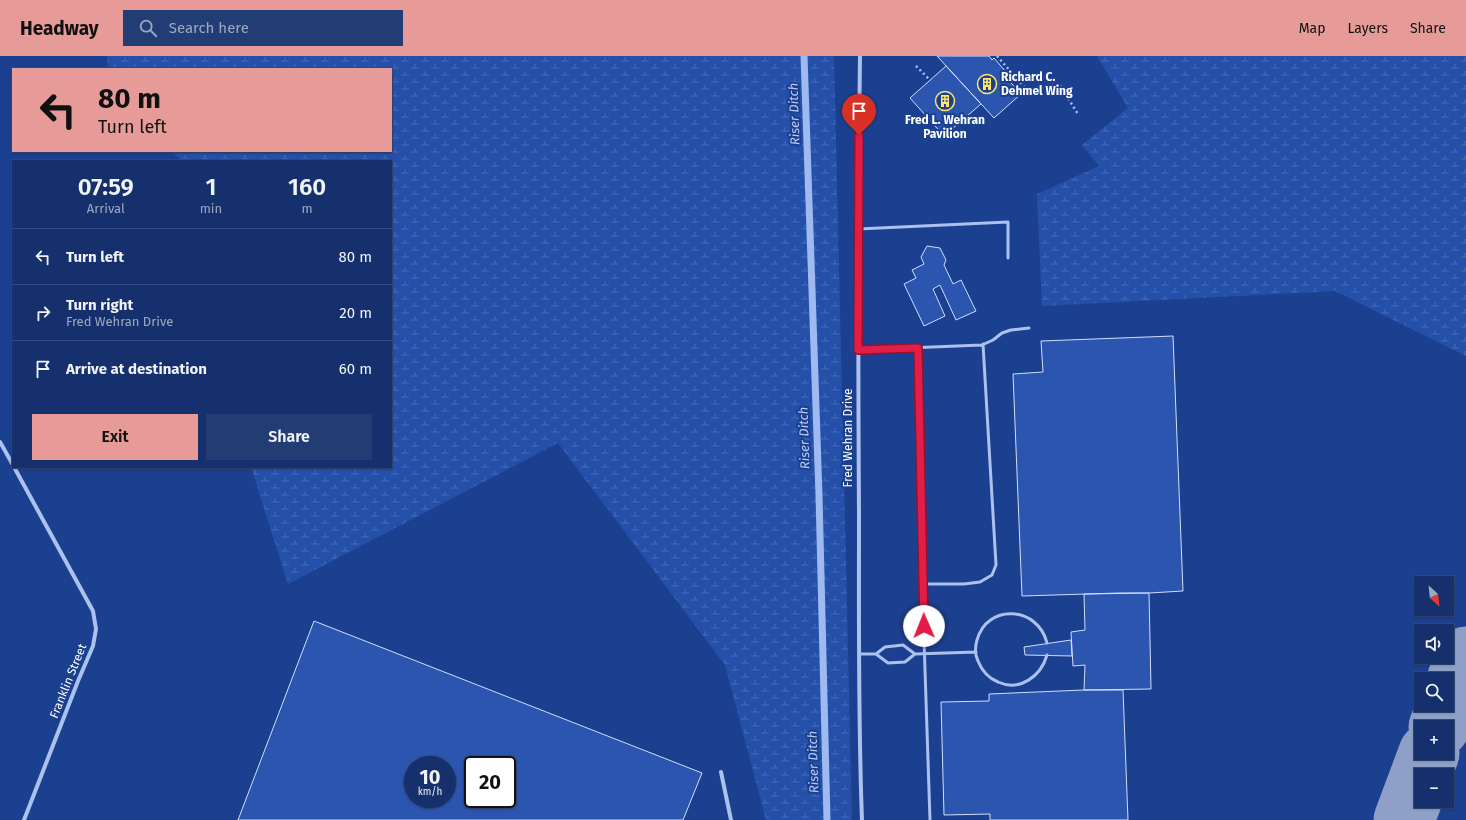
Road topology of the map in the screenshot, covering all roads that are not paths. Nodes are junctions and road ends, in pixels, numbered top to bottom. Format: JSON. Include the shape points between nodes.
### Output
{"nodes":[{"id":1,"x":860,"y":56,"type":"edge"},
{"id":2,"x":858,"y":229,"type":"junction"},
{"id":3,"x":1008,"y":258,"type":"dead end"},
{"id":4,"x":1029,"y":328,"type":"dead end"},
{"id":5,"x":983,"y":344,"type":"junction"},
{"id":6,"x":918,"y":348,"type":"junction"},
{"id":7,"x":858,"y":350,"type":"junction"},
{"id":8,"x":0,"y":442,"type":"edge"},
{"id":9,"x":12,"y":464,"type":"edge"},
{"id":10,"x":14,"y":468,"type":"edge"},
{"id":11,"x":923,"y":584,"type":"junction"},
{"id":12,"x":1047,"y":643,"type":"dead end"},
{"id":13,"x":976,"y":652,"type":"junction"},
{"id":14,"x":859,"y":654,"type":"junction"},
{"id":15,"x":876,"y":654,"type":"junction"},
{"id":16,"x":915,"y":654,"type":"junction"},
{"id":17,"x":925,"y":654,"type":"junction"},
{"id":18,"x":1047,"y":655,"type":"dead end"},
{"id":19,"x":721,"y":772,"type":"dead end"},
{"id":20,"x":24,"y":820,"type":"edge"},
{"id":21,"x":731,"y":820,"type":"edge"},
{"id":22,"x":862,"y":820,"type":"edge"},
{"id":23,"x":930,"y":820,"type":"edge"}],
"edges":[{"from":1,"to":2,"type":"street","name":"Fred Wehran Drive"},
{"from":2,"to":3,"type":"lane","via":[[1008,222]]},
{"from":2,"to":7,"type":"street","name":"Fred Wehran Drive"},
{"from":4,"to":5,"type":"lane","via":[[1002,333]]},
{"from":5,"to":6,"type":"lane"},
{"from":5,"to":11,"type":"lane","via":[[996,565],[992,575],[980,582]]},
{"from":6,"to":7,"type":"lane"},
{"from":6,"to":11,"type":"lane"},
{"from":7,"to":14,"type":"street","name":"Fred Wehran Drive"},
{"from":8,"to":9,"type":"street","name":"Franklin Street"},
{"from":10,"to":20,"type":"street","name":"Franklin Street","via":[[93,611],[96,629],[93,646]]},
{"from":11,"to":17,"type":"lane"},
{"from":12,"to":13,"type":"lane","via":[[1039,626],[1030,618],[1019,614],[1007,614],[995,617],[985,624],[975,646]]},
{"from":13,"to":17,"type":"lane"},
{"from":13,"to":18,"type":"lane","via":[[981,670],[990,678],[1011,685],[1033,678],[1041,670]]},
{"from":14,"to":15,"type":"lane"},
{"from":14,"to":22,"type":"street","name":"Fred Wehran Drive"},
{"from":15,"to":16,"type":"lane","via":[[885,647],[903,645]]},
{"from":15,"to":16,"type":"lane","via":[[888,663],[905,662]]},
{"from":16,"to":17,"type":"lane"},
{"from":17,"to":23,"type":"lane"},
{"from":19,"to":21,"type":"street"}]}
